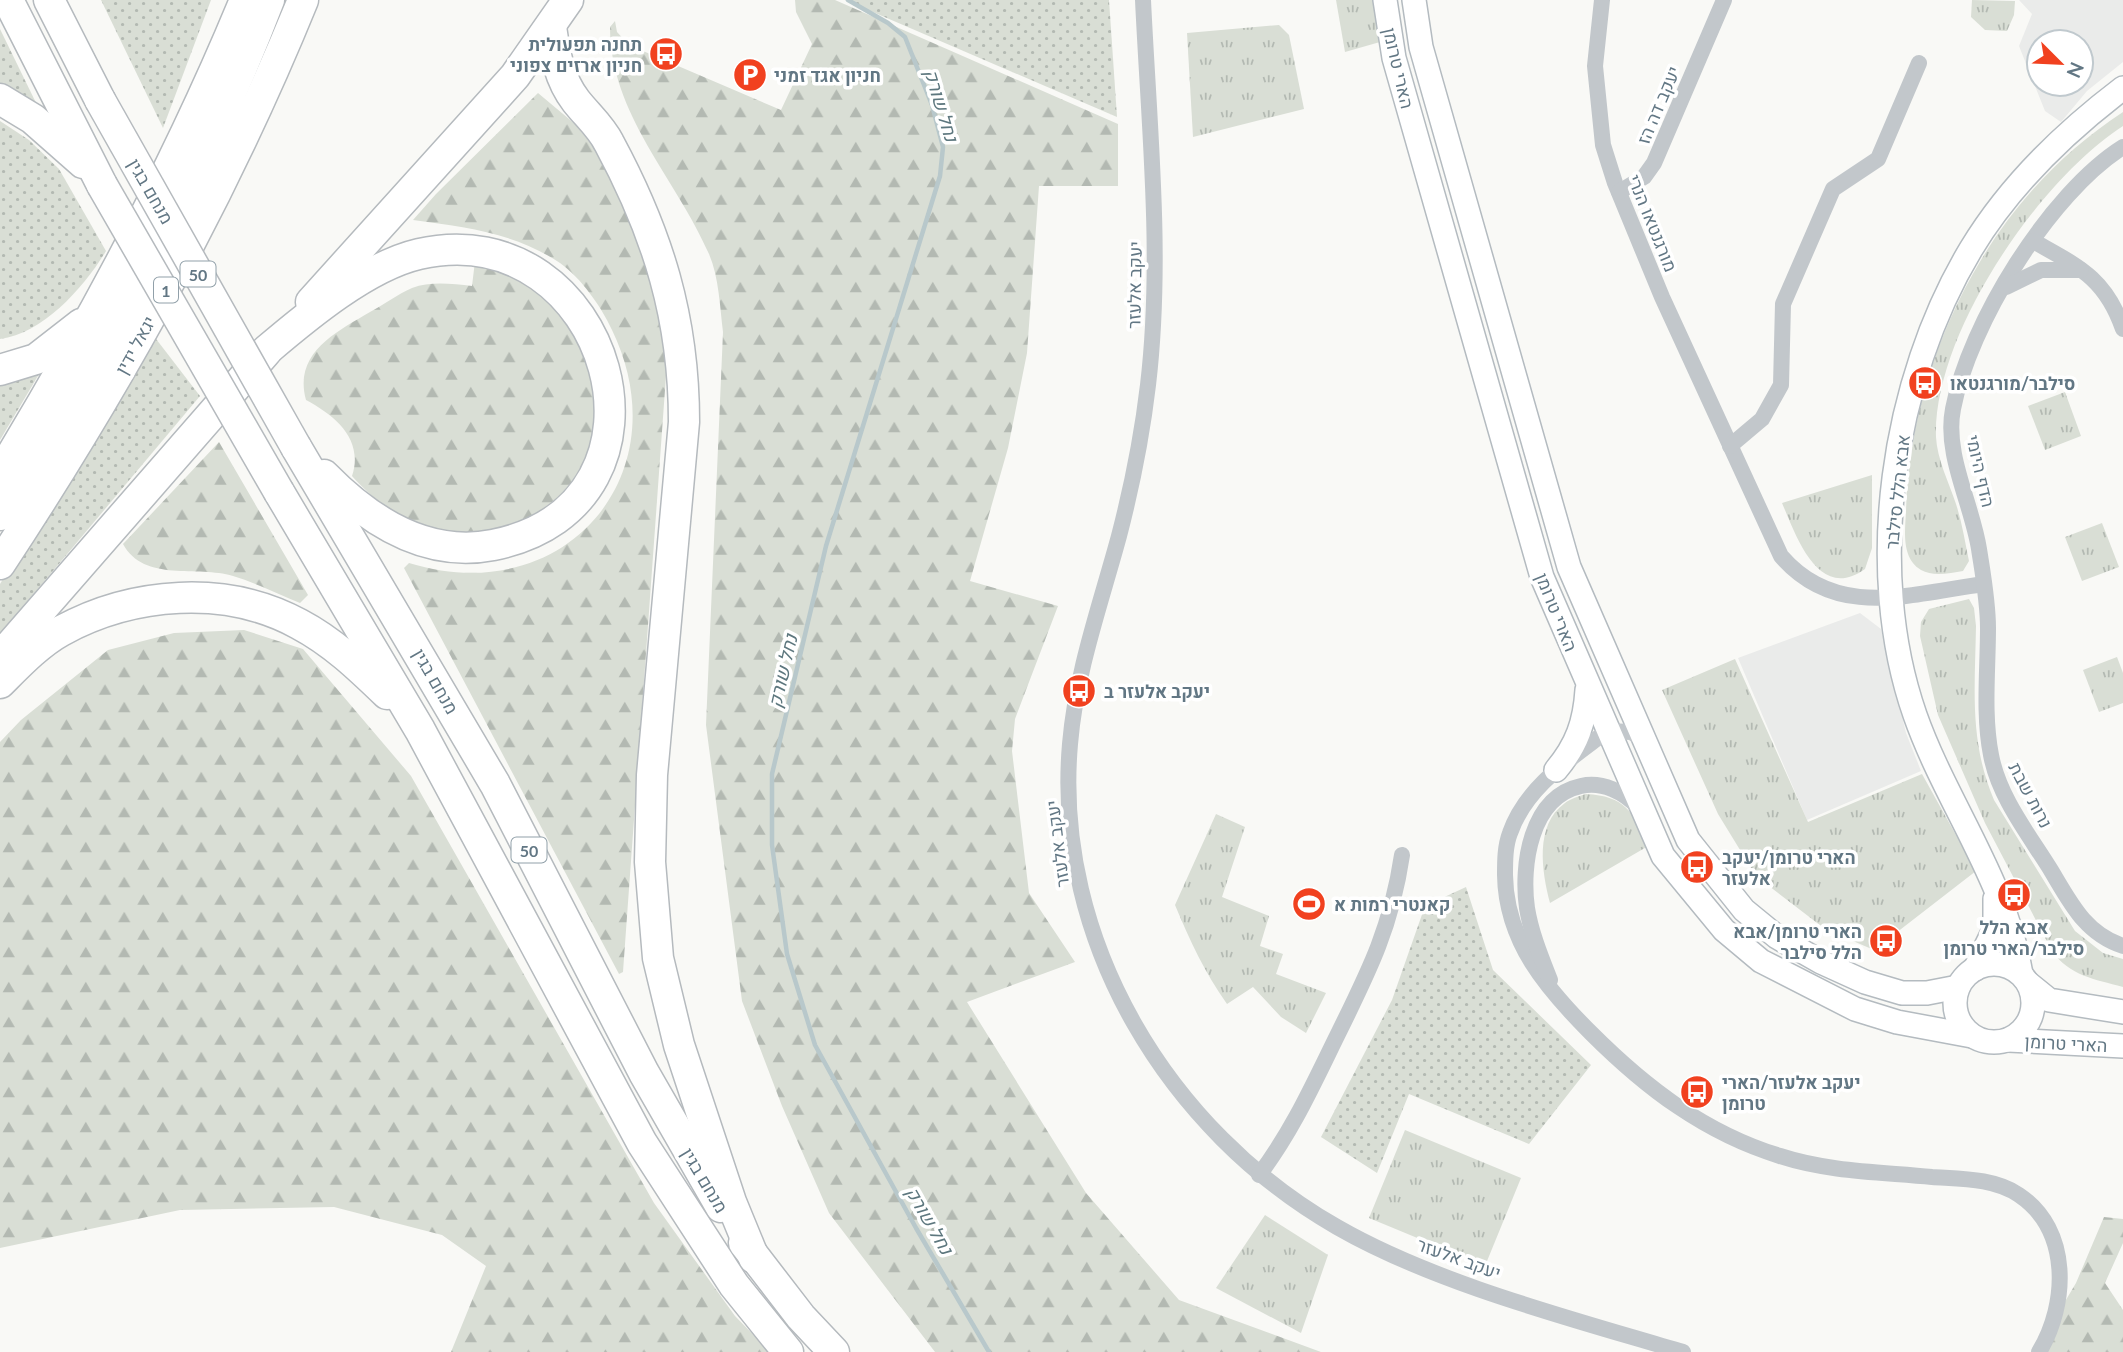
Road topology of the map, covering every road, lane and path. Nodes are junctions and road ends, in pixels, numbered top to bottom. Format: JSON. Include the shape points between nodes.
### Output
{"nodes":[{"id":1,"x":8,"y":0,"type":"edge"},
{"id":2,"x":49,"y":0,"type":"edge"},
{"id":3,"x":245,"y":0,"type":"edge"},
{"id":4,"x":270,"y":0,"type":"edge"},
{"id":5,"x":303,"y":0,"type":"edge"},
{"id":6,"x":568,"y":0,"type":"edge"},
{"id":7,"x":1143,"y":0,"type":"edge"},
{"id":8,"x":1385,"y":0,"type":"edge"},
{"id":9,"x":1414,"y":0,"type":"edge"},
{"id":10,"x":1602,"y":0,"type":"edge"},
{"id":11,"x":1724,"y":0,"type":"edge"},
{"id":12,"x":551,"y":27,"type":"junction"},
{"id":13,"x":1919,"y":63,"type":"dead end"},
{"id":14,"x":2123,"y":88,"type":"edge"},
{"id":15,"x":0,"y":99,"type":"edge"},
{"id":16,"x":74,"y":146,"type":"junction"},
{"id":17,"x":2123,"y":147,"type":"edge"},
{"id":18,"x":1619,"y":192,"type":"junction"},
{"id":19,"x":2033,"y":241,"type":"junction"},
{"id":20,"x":2085,"y":270,"type":"junction"},
{"id":21,"x":2001,"y":290,"type":"junction"},
{"id":22,"x":104,"y":297,"type":"junction"},
{"id":23,"x":2123,"y":329,"type":"edge"},
{"id":24,"x":267,"y":350,"type":"junction"},
{"id":25,"x":0,"y":370,"type":"edge"},
{"id":26,"x":1730,"y":446,"type":"junction"},
{"id":27,"x":296,"y":447,"type":"junction"},
{"id":28,"x":0,"y":474,"type":"edge"},
{"id":29,"x":0,"y":515,"type":"edge"},
{"id":30,"x":0,"y":564,"type":"edge"},
{"id":31,"x":1984,"y":584,"type":"junction"},
{"id":32,"x":1893,"y":596,"type":"junction"},
{"id":33,"x":0,"y":657,"type":"edge"},
{"id":34,"x":0,"y":683,"type":"edge"},
{"id":35,"x":1587,"y":686,"type":"junction"},
{"id":36,"x":420,"y":730,"type":"junction"},
{"id":37,"x":1607,"y":731,"type":"junction"},
{"id":38,"x":1641,"y":738,"type":"junction"},
{"id":39,"x":1556,"y":770,"type":"junction"},
{"id":40,"x":1643,"y":812,"type":"junction"},
{"id":41,"x":1402,"y":855,"type":"dead end"},
{"id":42,"x":1987,"y":869,"type":"junction"},
{"id":43,"x":2123,"y":946,"type":"edge"},
{"id":44,"x":1975,"y":969,"type":"junction"},
{"id":45,"x":2025,"y":978,"type":"junction"},
{"id":46,"x":1958,"y":987,"type":"junction"},
{"id":47,"x":1559,"y":1001,"type":"junction"},
{"id":48,"x":2123,"y":1012,"type":"edge"},
{"id":49,"x":1972,"y":1036,"type":"junction"},
{"id":50,"x":2008,"y":1040,"type":"junction"},
{"id":51,"x":2123,"y":1046,"type":"edge"},
{"id":52,"x":1259,"y":1175,"type":"junction"},
{"id":53,"x":754,"y":1258,"type":"junction"},
{"id":54,"x":788,"y":1352,"type":"edge"},
{"id":55,"x":834,"y":1352,"type":"edge"},
{"id":56,"x":1683,"y":1352,"type":"edge"},
{"id":57,"x":2039,"y":1352,"type":"edge"}],
"edges":[{"from":1,"to":16,"type":"highway"},
{"from":2,"to":27,"type":"highway","name":"מנחם בגין","number":"50","bridge":true,"via":[[100,100]]},
{"from":3,"to":22,"type":"highway","via":[[163,181]]},
{"from":4,"to":29,"type":"highway","name":"יגאל ידין","number":"1","via":[[206,146],[132,295]]},
{"from":5,"to":30,"type":"highway","name":"יגאל ידין","number":"1","via":[[198,230],[70,457]]},
{"from":6,"to":12,"type":"highway"},
{"from":7,"to":52,"type":"street","name":"יעקב אלעזר","via":[[1155,260],[1152,342],[1128,501],[1079,676],[1069,748],[1071,824],[1084,899],[1104,962],[1145,1046],[1195,1114]]},
{"from":8,"to":35,"type":"street","name":"הארי טרומן","via":[[1394,58],[1522,516]]},
{"from":9,"to":38,"type":"street","name":"הארי טרומן","via":[[1421,47],[1554,519],[1577,589]]},
{"from":10,"to":18,"type":"street","name":"מורגנטאו הנרי","via":[[1595,66],[1598,110],[1603,145]]},
{"from":11,"to":18,"type":"street","name":"יעקב דה הז","via":[[1654,163],[1644,177]]},
{"from":12,"to":24,"type":"highway","via":[[515,76]]},
{"from":12,"to":53,"type":"highway","via":[[566,86],[607,139],[650,226],[668,285],[684,374],[684,422],[652,775],[650,862],[658,958],[679,1045]]},
{"from":13,"to":26,"type":"street","via":[[1878,159],[1833,190],[1783,304],[1781,386],[1762,419]]},
{"from":14,"to":32,"type":"street","name":"אבא הלל סילבר","via":[[2058,141],[2028,175],[1971,248],[1948,291],[1932,328],[1902,431],[1891,510]]},
{"from":15,"to":16,"type":"highway"},
{"from":16,"to":36,"type":"highway","name":"מנחם בגין","number":"50","bridge":true,"via":[[102,185]]},
{"from":17,"to":19,"type":"street","name":"הדף היומי","via":[[2087,173]]},
{"from":18,"to":26,"type":"street","name":"מורגנטאו הנרי"},
{"from":19,"to":20,"type":"street"},
{"from":19,"to":21,"type":"street","name":"הדף היומי"},
{"from":20,"to":21,"type":"street","via":[[2041,270]]},
{"from":20,"to":23,"type":"street","via":[[2106,294]]},
{"from":21,"to":31,"type":"street","name":"הדף היומי","via":[[1958,384],[1952,414],[1952,436]]},
{"from":22,"to":25,"type":"highway","via":[[64,340],[36,359]]},
{"from":22,"to":28,"type":"highway"},
{"from":24,"to":27,"type":"highway","via":[[381,269],[416,254],[474,251],[524,267],[563,296],[592,333],[608,378],[611,411],[606,445],[595,472],[579,497],[558,515],[508,542],[457,548],[400,533],[338,489]]},
{"from":24,"to":33,"type":"highway"},
{"from":26,"to":32,"type":"street","name":"מורגנטאו הנרי","via":[[1762,521],[1795,573],[1844,597]]},
{"from":27,"to":53,"type":"highway","name":"מנחם בגין","number":"50","via":[[495,784],[688,1154]]},
{"from":31,"to":32,"type":"street","name":"מורגנטאו הנרי"},
{"from":31,"to":43,"type":"street","name":"נרות שבת","via":[[1988,737],[1997,776],[2084,923]]},
{"from":32,"to":42,"type":"street","name":"אבא הלל סילבר","via":[[1900,655],[1914,712]]},
{"from":34,"to":36,"type":"highway","via":[[71,627],[150,599],[197,597],[251,605],[297,623],[341,650]]},
{"from":35,"to":37,"type":"street","name":"הארי טרומן"},
{"from":35,"to":39,"type":"street","via":[[1579,734]]},
{"from":36,"to":54,"type":"highway","name":"מנחם בגין","number":"50","via":[[642,1143],[734,1285]]},
{"from":37,"to":38,"type":"street","via":[[1631,732]]},
{"from":37,"to":39,"type":"street"},
{"from":37,"to":40,"type":"street","name":"הארי טרומן"},
{"from":38,"to":46,"type":"street","name":"הארי טרומן","via":[[1688,840],[1744,910],[1777,937],[1832,967],[1902,993]]},
{"from":39,"to":47,"type":"street","via":[[1525,802],[1516,819],[1509,835],[1505,871],[1509,908],[1521,945]]},
{"from":40,"to":47,"type":"street","via":[[1615,790],[1580,786],[1557,799],[1536,825],[1527,865],[1528,910]]},
{"from":40,"to":49,"type":"street","name":"הארי טרומן","via":[[1663,856],[1696,898],[1761,961],[1855,1009]]},
{"from":41,"to":52,"type":"street","via":[[1393,910],[1372,964],[1295,1123]]},
{"from":42,"to":44,"type":"street","name":"אבא הלל סילבר","via":[[1997,917]]},
{"from":42,"to":45,"type":"street","name":"אבא הלל סילבר"},
{"from":44,"to":45,"type":"street","via":[[1998,964]]},
{"from":44,"to":46,"type":"street"},
{"from":45,"to":48,"type":"street","name":"הארי טרומן","via":[[2049,1000]]},
{"from":45,"to":50,"type":"street","via":[[2034,1000],[2030,1019]]},
{"from":46,"to":49,"type":"street","via":[[1956,1011]]},
{"from":47,"to":57,"type":"street","via":[[1650,1088],[1747,1144],[1829,1167],[1982,1181],[2017,1193],[2042,1217],[2059,1267],[2054,1322]]},
{"from":49,"to":50,"type":"street","via":[[1990,1042]]},
{"from":50,"to":51,"type":"street","name":"הארי טרומן"},
{"from":52,"to":56,"type":"street","name":"יעקב אלעזר","via":[[1338,1228],[1431,1271]]},
{"from":53,"to":55,"type":"highway","name":"מנחם בגין","number":"50"}]}
